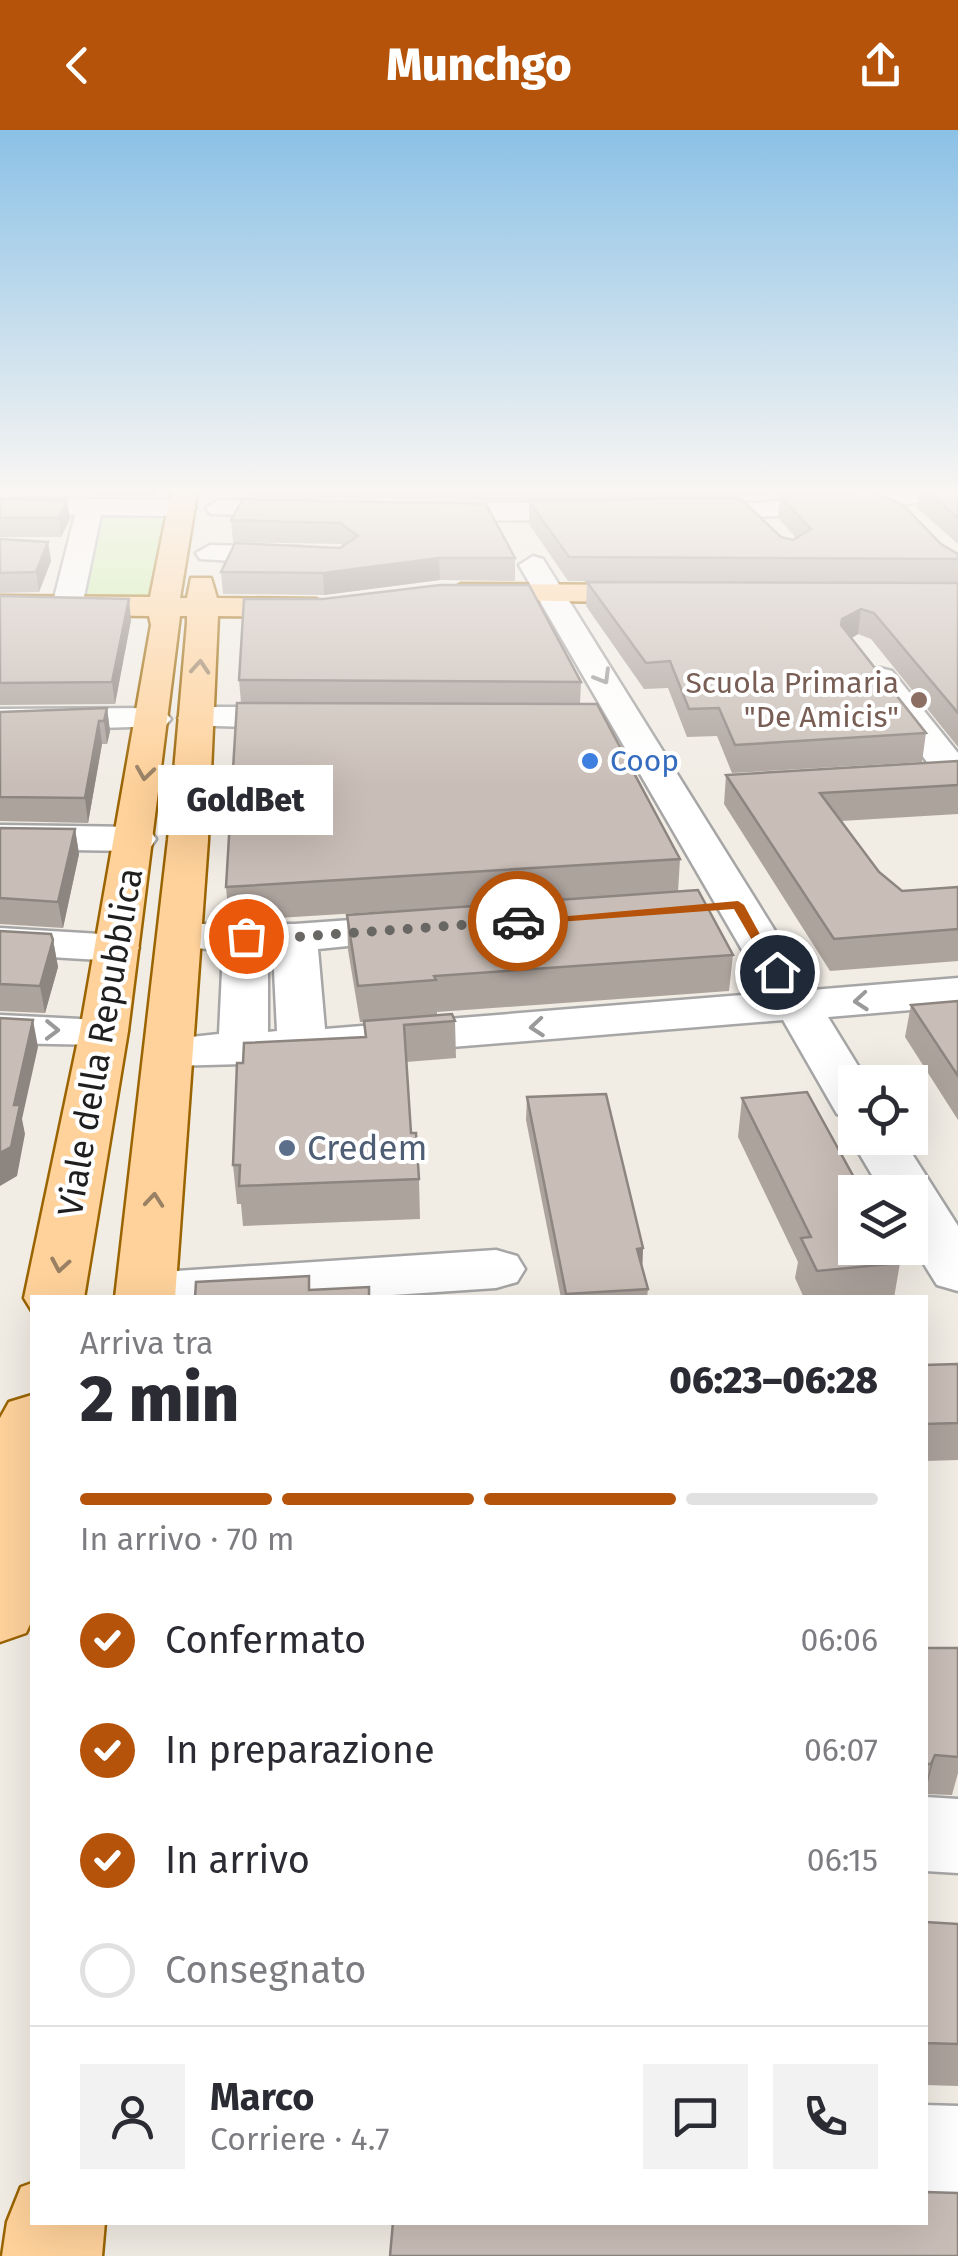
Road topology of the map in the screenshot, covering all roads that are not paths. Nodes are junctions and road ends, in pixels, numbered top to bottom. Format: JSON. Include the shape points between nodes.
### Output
{"nodes":[{"id":1,"x":68,"y":586,"type":"edge"},
{"id":2,"x":182,"y":586,"type":"edge"},
{"id":3,"x":201,"y":586,"type":"edge"},
{"id":4,"x":485,"y":586,"type":"edge"},
{"id":5,"x":546,"y":586,"type":"edge"},
{"id":6,"x":609,"y":586,"type":"edge"},
{"id":7,"x":432,"y":593,"type":"edge"},
{"id":8,"x":682,"y":594,"type":"edge"},
{"id":9,"x":339,"y":599,"type":"edge"},
{"id":10,"x":0,"y":605,"type":"edge"},
{"id":11,"x":67,"y":606,"type":"junction"},
{"id":12,"x":182,"y":608,"type":"junction"},
{"id":13,"x":857,"y":648,"type":"edge"},
{"id":14,"x":175,"y":718,"type":"junction"},
{"id":15,"x":344,"y":718,"type":"edge"},
{"id":16,"x":0,"y":721,"type":"edge"},
{"id":17,"x":957,"y":775,"type":"edge"},
{"id":18,"x":918,"y":777,"type":"edge"},
{"id":19,"x":0,"y":837,"type":"edge"},
{"id":20,"x":136,"y":838,"type":"junction"},
{"id":21,"x":468,"y":924,"type":"edge"},
{"id":22,"x":180,"y":936,"type":"junction"},
{"id":23,"x":246,"y":936,"type":"junction"},
{"id":24,"x":295,"y":937,"type":"junction"},
{"id":25,"x":0,"y":942,"type":"edge"},
{"id":26,"x":117,"y":948,"type":"junction"},
{"id":27,"x":958,"y":992,"type":"edge"},
{"id":28,"x":796,"y":1006,"type":"junction"},
{"id":29,"x":0,"y":1028,"type":"edge"},
{"id":30,"x":104,"y":1031,"type":"junction"},
{"id":31,"x":302,"y":1045,"type":"junction"},
{"id":32,"x":242,"y":1049,"type":"junction"},
{"id":33,"x":170,"y":1052,"type":"junction"},
{"id":34,"x":838,"y":1076,"type":"edge"},
{"id":35,"x":928,"y":1223,"type":"edge"},
{"id":36,"x":496,"y":1269,"type":"dead end"},
{"id":37,"x":958,"y":1272,"type":"edge"},
{"id":38,"x":55,"y":1295,"type":"edge"},
{"id":39,"x":146,"y":1295,"type":"edge"},
{"id":40,"x":30,"y":1426,"type":"edge"},
{"id":41,"x":8,"y":1517,"type":"edge"},
{"id":42,"x":0,"y":1613,"type":"edge"},
{"id":43,"x":928,"y":1834,"type":"edge"},
{"id":44,"x":958,"y":1836,"type":"edge"},
{"id":45,"x":928,"y":2153,"type":"edge"},
{"id":46,"x":958,"y":2154,"type":"edge"},
{"id":47,"x":56,"y":2225,"type":"edge"},
{"id":48,"x":52,"y":2256,"type":"edge"}],
"edges":[{"from":1,"to":11,"type":"street"},
{"from":2,"to":12,"type":"main road"},
{"from":3,"to":12,"type":"main road"},
{"from":4,"to":7,"type":"main road"},
{"from":5,"to":28,"type":"street","one_way":true,"via":[[611,720],[690,791],[718,906]]},
{"from":6,"to":8,"type":"main road"},
{"from":9,"to":12,"type":"main road"},
{"from":10,"to":11,"type":"main road"},
{"from":11,"to":12,"type":"main road"},
{"from":12,"to":14,"type":"main road","name":"Viale della Repubblica","via":[[167,624]]},
{"from":13,"to":17,"type":"street"},
{"from":14,"to":15,"type":"street"},
{"from":14,"to":16,"type":"street"},
{"from":14,"to":20,"type":"main road","name":"Viale della Repubblica","one_way":true},
{"from":14,"to":22,"type":"main road","name":"Viale della Repubblica"},
{"from":17,"to":18,"type":"street"},
{"from":19,"to":20,"type":"street"},
{"from":20,"to":26,"type":"main road","name":"Viale della Repubblica"},
{"from":21,"to":24,"type":"street"},
{"from":22,"to":23,"type":"street"},
{"from":22,"to":33,"type":"main road","name":"Viale della Repubblica"},
{"from":23,"to":24,"type":"street"},
{"from":23,"to":32,"type":"street"},
{"from":24,"to":31,"type":"street"},
{"from":25,"to":26,"type":"street"},
{"from":26,"to":30,"type":"main road","name":"Viale della Repubblica"},
{"from":27,"to":28,"type":"street","one_way":true},
{"from":28,"to":31,"type":"street","one_way":true},
{"from":28,"to":34,"type":"street"},
{"from":29,"to":30,"type":"street","one_way":true},
{"from":30,"to":38,"type":"main road","name":"Viale della Repubblica","one_way":true},
{"from":31,"to":32,"type":"street"},
{"from":32,"to":33,"type":"street"},
{"from":39,"to":33,"type":"main road","name":"Viale della Repubblica","one_way":true},
{"from":35,"to":37,"type":"street"},
{"from":36,"to":39,"type":"street"},
{"from":40,"to":41,"type":"main road"},
{"from":41,"to":42,"type":"main road"},
{"from":43,"to":44,"type":"street"},
{"from":45,"to":46,"type":"street"},
{"from":47,"to":48,"type":"main road"}]}
